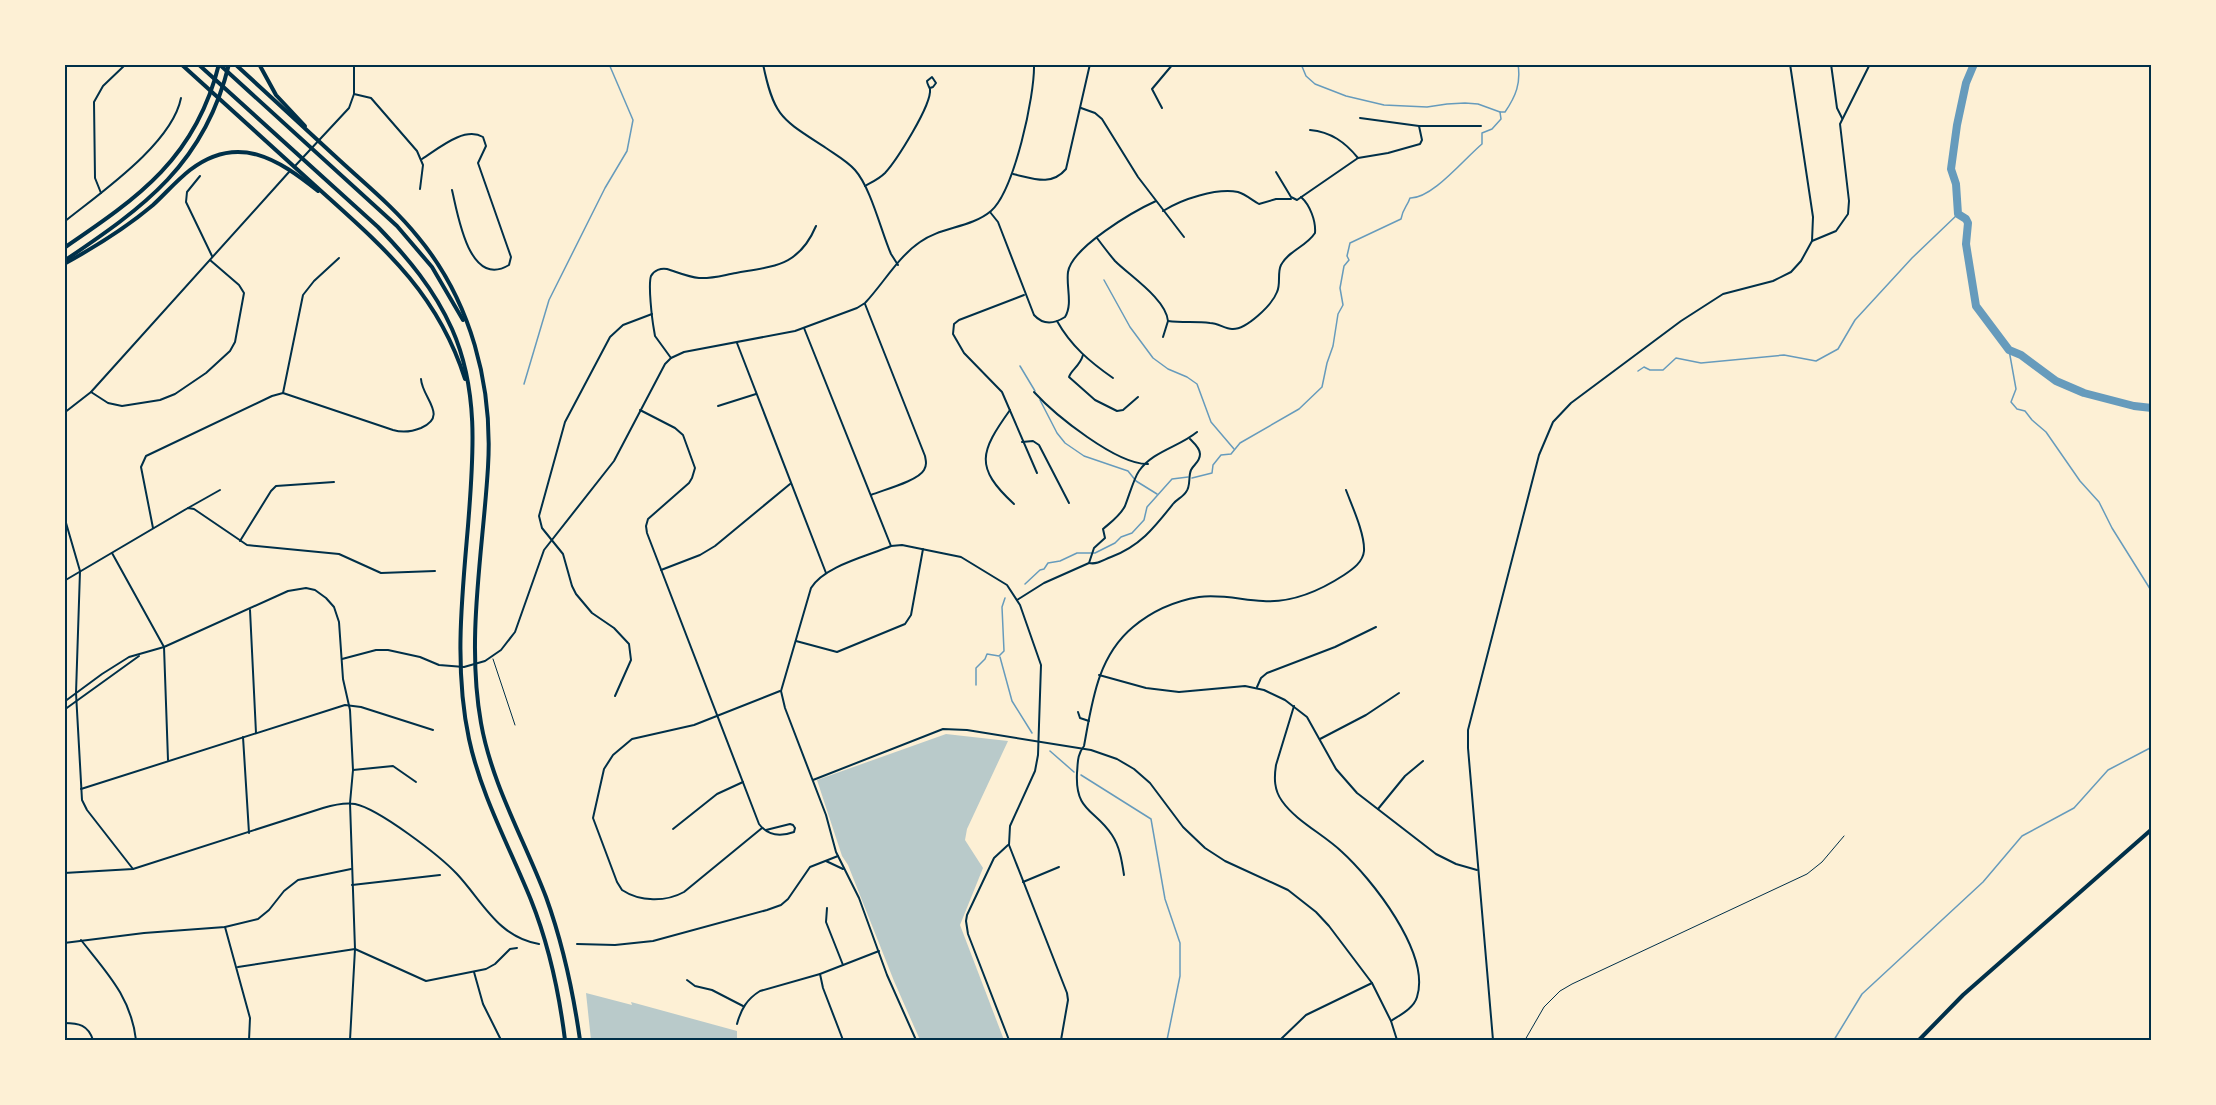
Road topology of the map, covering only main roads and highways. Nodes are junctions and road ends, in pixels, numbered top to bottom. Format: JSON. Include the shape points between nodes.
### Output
{"nodes":[{"id":1,"x":181,"y":64,"type":"edge"},
{"id":2,"x":219,"y":64,"type":"edge"},
{"id":3,"x":229,"y":64,"type":"edge"},
{"id":4,"x":259,"y":64,"type":"edge"},
{"id":5,"x":198,"y":65,"type":"edge"},
{"id":6,"x":236,"y":66,"type":"edge"},
{"id":7,"x":313,"y":136,"type":"junction"},
{"id":8,"x":344,"y":212,"type":"junction"},
{"id":9,"x":64,"y":248,"type":"edge"},
{"id":10,"x":64,"y":262,"type":"edge"},
{"id":11,"x":469,"y":331,"type":"junction"},
{"id":12,"x":471,"y":399,"type":"junction"},
{"id":13,"x":2151,"y":829,"type":"edge"},
{"id":14,"x":565,"y":1041,"type":"edge"},
{"id":15,"x":580,"y":1041,"type":"edge"},
{"id":16,"x":1919,"y":1041,"type":"edge"}],
"edges":[{"from":1,"to":8,"type":"highway"},
{"from":2,"to":9,"type":"highway","via":[[199,120],[170,164],[133,200]]},
{"from":2,"to":11,"type":"highway","via":[[397,226],[432,267]]},
{"from":3,"to":10,"type":"highway","via":[[209,121],[171,178],[144,204]]},
{"from":4,"to":7,"type":"highway","via":[[276,95]]},
{"from":5,"to":12,"type":"highway","via":[[378,227],[421,275],[452,330]]},
{"from":6,"to":7,"type":"highway"},
{"from":7,"to":11,"type":"highway","via":[[419,238],[459,300]]},
{"from":8,"to":10,"type":"highway","via":[[275,160],[242,153],[220,155],[196,166],[142,213]]},
{"from":8,"to":12,"type":"highway","via":[[396,260],[433,308],[459,362]]},
{"from":11,"to":15,"type":"highway","via":[[482,371],[488,421],[474,633],[481,722],[496,779],[558,931]]},
{"from":12,"to":14,"type":"highway","via":[[473,463],[460,670],[466,723],[481,781],[548,948]]},
{"from":13,"to":16,"type":"highway","via":[[1963,995]]}]}
